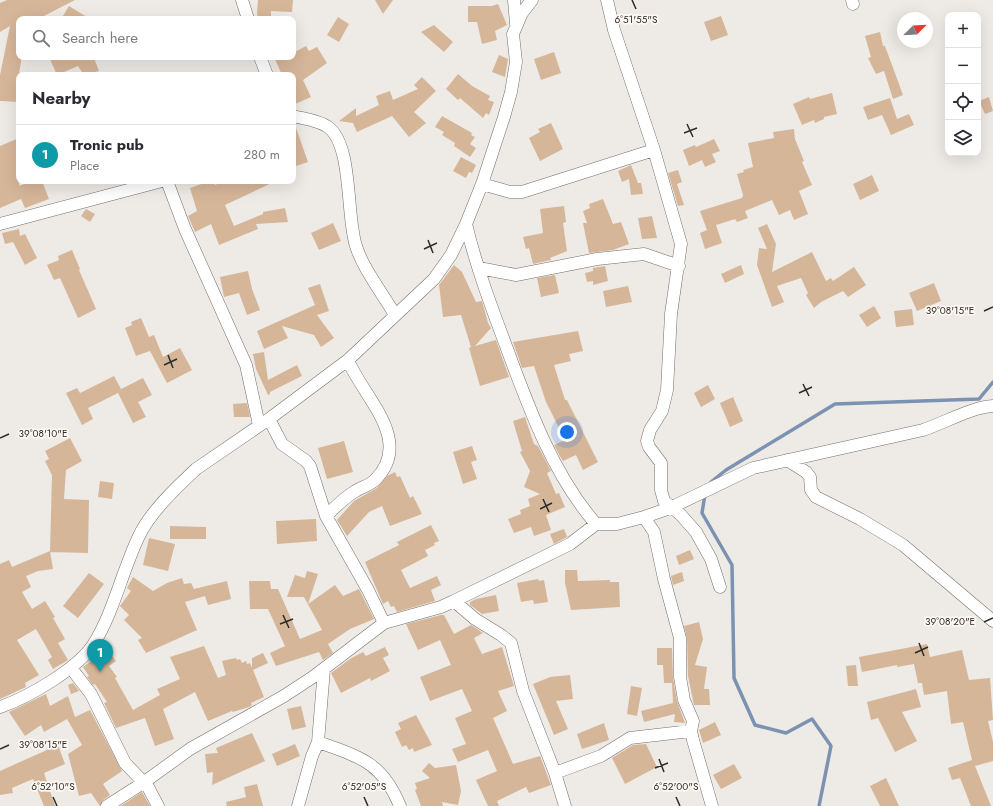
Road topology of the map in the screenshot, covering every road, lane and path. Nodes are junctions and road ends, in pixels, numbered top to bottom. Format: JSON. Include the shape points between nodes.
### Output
{"nodes":[{"id":1,"x":242,"y":0,"type":"edge"},
{"id":2,"x":514,"y":0,"type":"edge"},
{"id":3,"x":532,"y":0,"type":"edge"},
{"id":4,"x":607,"y":0,"type":"edge"},
{"id":5,"x":247,"y":16,"type":"edge"},
{"id":6,"x":516,"y":24,"type":"junction"},
{"id":7,"x":261,"y":60,"type":"edge"},
{"id":8,"x":266,"y":72,"type":"edge"},
{"id":9,"x":296,"y":117,"type":"edge"},
{"id":10,"x":654,"y":150,"type":"junction"},
{"id":11,"x":151,"y":184,"type":"edge"},
{"id":12,"x":168,"y":184,"type":"edge"},
{"id":13,"x":482,"y":184,"type":"junction"},
{"id":14,"x":0,"y":224,"type":"edge"},
{"id":15,"x":466,"y":224,"type":"junction"},
{"id":16,"x":679,"y":266,"type":"junction"},
{"id":17,"x":479,"y":268,"type":"junction"},
{"id":18,"x":396,"y":315,"type":"junction"},
{"id":19,"x":348,"y":360,"type":"junction"},
{"id":20,"x":993,"y":406,"type":"edge"},
{"id":21,"x":264,"y":422,"type":"junction"},
{"id":22,"x":787,"y":460,"type":"junction"},
{"id":23,"x":670,"y":508,"type":"junction"},
{"id":24,"x":326,"y":516,"type":"junction"},
{"id":25,"x":644,"y":517,"type":"junction"},
{"id":26,"x":596,"y":524,"type":"junction"},
{"id":27,"x":720,"y":587,"type":"dead end"},
{"id":28,"x":454,"y":601,"type":"junction"},
{"id":29,"x":993,"y":621,"type":"edge"},
{"id":30,"x":384,"y":623,"type":"junction"},
{"id":31,"x":71,"y":668,"type":"junction"},
{"id":32,"x":324,"y":669,"type":"junction"},
{"id":33,"x":0,"y":708,"type":"edge"},
{"id":34,"x":691,"y":731,"type":"junction"},
{"id":35,"x":318,"y":742,"type":"junction"},
{"id":36,"x":555,"y":772,"type":"junction"},
{"id":37,"x":144,"y":783,"type":"junction"},
{"id":38,"x":106,"y":806,"type":"edge"},
{"id":39,"x":158,"y":806,"type":"edge"},
{"id":40,"x":298,"y":806,"type":"edge"},
{"id":41,"x":400,"y":806,"type":"edge"},
{"id":42,"x":565,"y":806,"type":"edge"},
{"id":43,"x":712,"y":806,"type":"edge"}],
"edges":[{"from":1,"to":5,"type":"street"},
{"from":2,"to":6,"type":"street"},
{"from":3,"to":6,"type":"street"},
{"from":4,"to":10,"type":"street","via":[[614,30]]},
{"from":6,"to":13,"type":"street","via":[[513,34],[516,62],[511,92]]},
{"from":7,"to":8,"type":"street"},
{"from":9,"to":18,"type":"street","via":[[323,124],[339,139],[343,151],[356,250]]},
{"from":10,"to":13,"type":"street","via":[[522,192],[510,192]]},
{"from":10,"to":16,"type":"street","via":[[681,244]]},
{"from":11,"to":14,"type":"street"},
{"from":12,"to":21,"type":"street","via":[[185,229],[246,365]]},
{"from":13,"to":15,"type":"street"},
{"from":15,"to":17,"type":"street"},
{"from":15,"to":18,"type":"street","via":[[451,255],[434,279]]},
{"from":16,"to":17,"type":"street","via":[[644,254],[597,259],[516,275]]},
{"from":16,"to":23,"type":"street","via":[[671,314],[666,397],[647,441],[661,463],[662,496]]},
{"from":17,"to":26,"type":"street","via":[[526,400],[568,486]]},
{"from":18,"to":19,"type":"street"},
{"from":19,"to":21,"type":"street"},
{"from":19,"to":24,"type":"street","via":[[358,382],[381,414],[390,446],[386,464],[376,479],[350,494]]},
{"from":20,"to":22,"type":"street","via":[[975,409],[923,430]]},
{"from":21,"to":24,"type":"street","via":[[282,444],[310,466]]},
{"from":21,"to":31,"type":"street","via":[[196,469],[150,518],[139,535],[106,621],[92,646]]},
{"from":22,"to":23,"type":"street","via":[[753,468]]},
{"from":22,"to":29,"type":"street","via":[[810,477],[810,490],[816,497],[860,519],[902,545]]},
{"from":23,"to":25,"type":"street"},
{"from":23,"to":27,"type":"street","via":[[680,514],[696,532],[711,560]]},
{"from":24,"to":30,"type":"street"},
{"from":25,"to":26,"type":"street","via":[[617,524]]},
{"from":25,"to":34,"type":"street","via":[[654,532],[680,638],[680,677],[684,700],[693,721]]},
{"from":26,"to":28,"type":"street","via":[[570,544]]},
{"from":28,"to":30,"type":"street"},
{"from":28,"to":36,"type":"street","via":[[475,619],[511,643],[523,690]]},
{"from":30,"to":32,"type":"street"},
{"from":31,"to":33,"type":"street","via":[[28,695]]},
{"from":31,"to":37,"type":"street","via":[[91,694],[125,763]]},
{"from":32,"to":35,"type":"street"},
{"from":32,"to":37,"type":"street","via":[[284,696],[190,748]]},
{"from":34,"to":36,"type":"street","via":[[630,738],[601,756]]},
{"from":34,"to":43,"type":"street"},
{"from":35,"to":40,"type":"street"},
{"from":35,"to":41,"type":"street","via":[[372,764],[391,786]]},
{"from":36,"to":42,"type":"street"},
{"from":37,"to":38,"type":"street"},
{"from":37,"to":39,"type":"street"}]}
